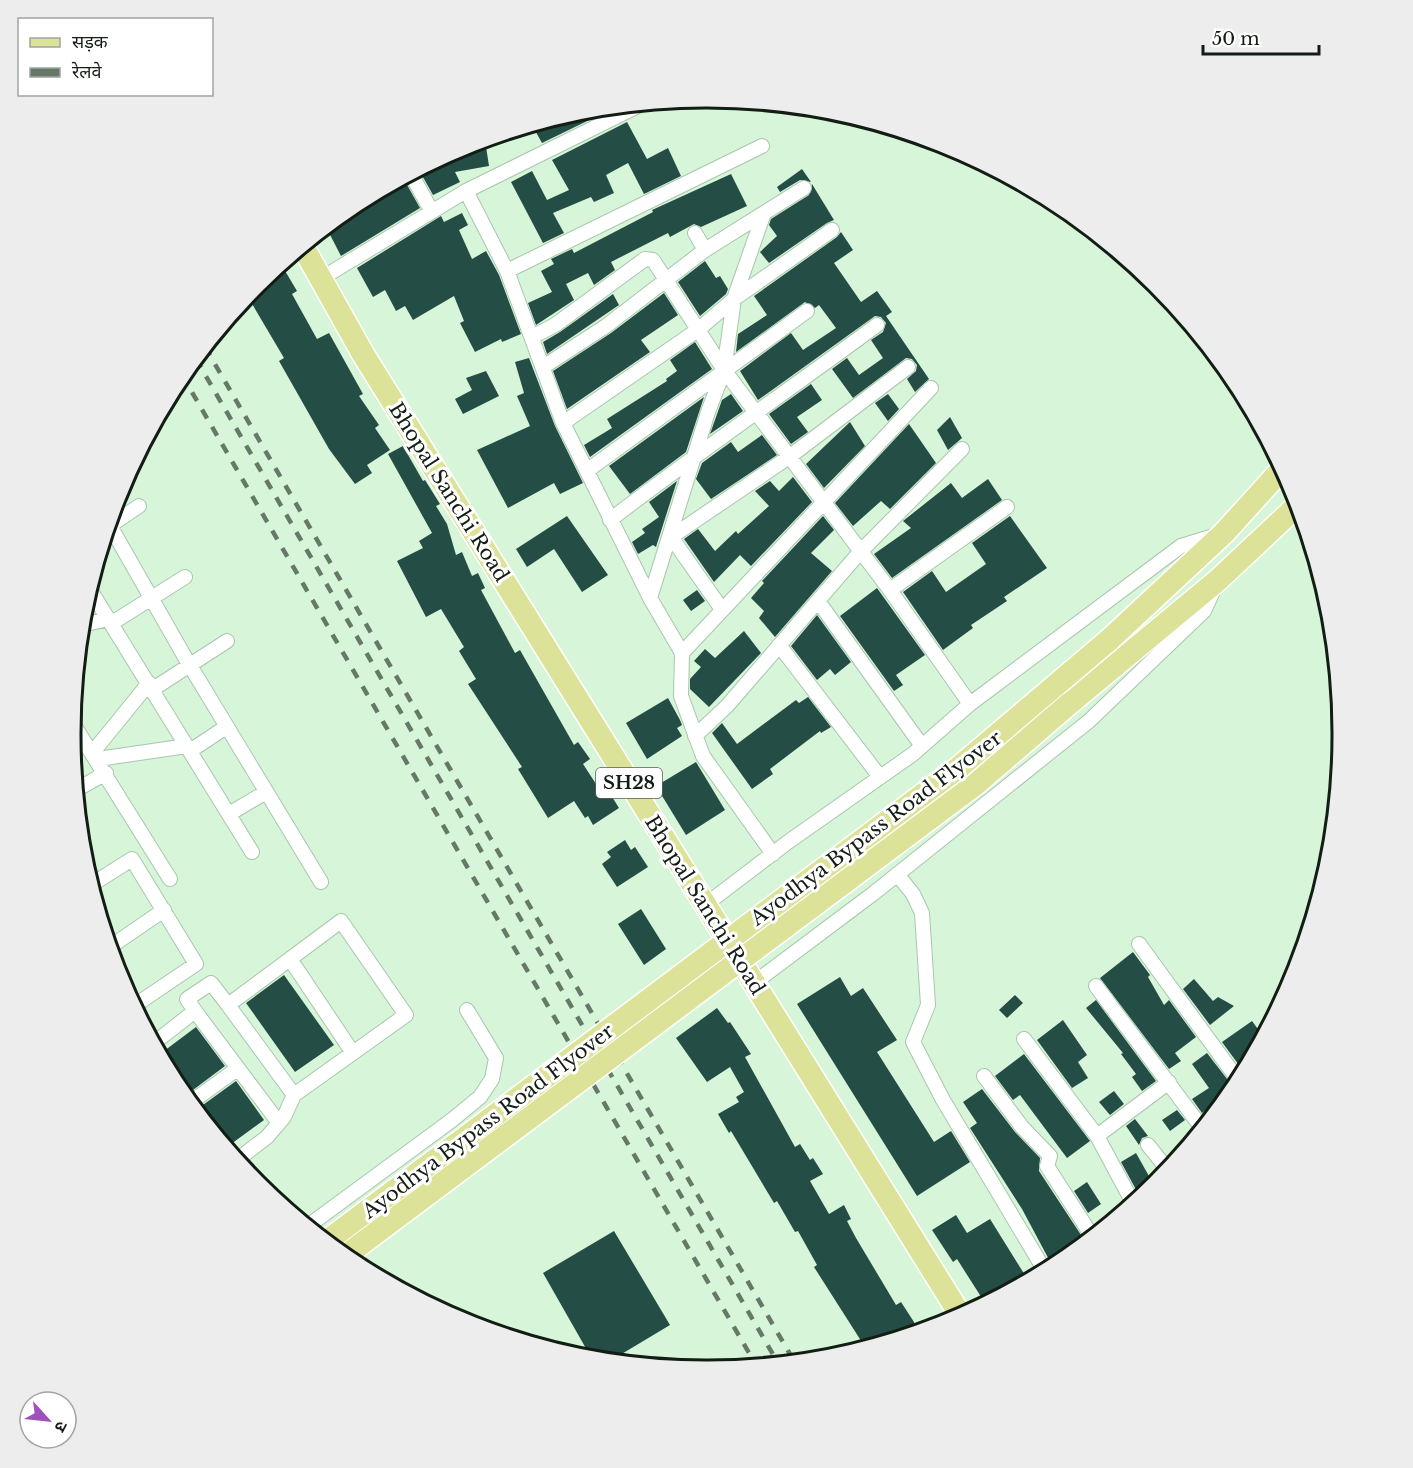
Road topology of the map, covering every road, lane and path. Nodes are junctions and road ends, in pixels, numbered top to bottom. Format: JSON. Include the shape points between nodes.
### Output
{"nodes":[{"id":1,"x":620,"y":115,"type":"edge"},
{"id":2,"x":762,"y":146,"type":"dead end"},
{"id":3,"x":415,"y":181,"type":"edge"},
{"id":4,"x":804,"y":188,"type":"dead end"},
{"id":5,"x":466,"y":191,"type":"junction"},
{"id":6,"x":431,"y":210,"type":"junction"},
{"id":7,"x":763,"y":216,"type":"junction"},
{"id":8,"x":832,"y":230,"type":"dead end"},
{"id":9,"x":695,"y":233,"type":"dead end"},
{"id":10,"x":705,"y":250,"type":"junction"},
{"id":11,"x":307,"y":253,"type":"edge"},
{"id":12,"x":507,"y":271,"type":"junction"},
{"id":13,"x":322,"y":278,"type":"junction"},
{"id":14,"x":664,"y":279,"type":"junction"},
{"id":15,"x":734,"y":299,"type":"junction"},
{"id":16,"x":807,"y":311,"type":"dead end"},
{"id":17,"x":877,"y":325,"type":"dead end"},
{"id":18,"x":699,"y":329,"type":"junction"},
{"id":19,"x":532,"y":337,"type":"junction"},
{"id":20,"x":543,"y":367,"type":"junction"},
{"id":21,"x":908,"y":367,"type":"dead end"},
{"id":22,"x":724,"y":370,"type":"junction"},
{"id":23,"x":931,"y":388,"type":"dead end"},
{"id":24,"x":757,"y":414,"type":"junction"},
{"id":25,"x":563,"y":423,"type":"junction"},
{"id":26,"x":962,"y":449,"type":"dead end"},
{"id":27,"x":696,"y":453,"type":"junction"},
{"id":28,"x":789,"y":457,"type":"junction"},
{"id":29,"x":588,"y":470,"type":"junction"},
{"id":30,"x":1276,"y":476,"type":"edge"},
{"id":31,"x":823,"y":503,"type":"junction"},
{"id":32,"x":139,"y":506,"type":"dead end"},
{"id":33,"x":1007,"y":507,"type":"dead end"},
{"id":34,"x":1291,"y":512,"type":"edge"},
{"id":35,"x":120,"y":519,"type":"edge"},
{"id":36,"x":610,"y":520,"type":"junction"},
{"id":37,"x":1224,"y":533,"type":"junction"},
{"id":38,"x":114,"y":534,"type":"edge"},
{"id":39,"x":670,"y":537,"type":"junction"},
{"id":40,"x":860,"y":552,"type":"junction"},
{"id":41,"x":185,"y":576,"type":"dead end"},
{"id":42,"x":1218,"y":580,"type":"junction"},
{"id":43,"x":890,"y":590,"type":"junction"},
{"id":44,"x":151,"y":598,"type":"junction"},
{"id":45,"x":650,"y":598,"type":"junction"},
{"id":46,"x":96,"y":599,"type":"edge"},
{"id":47,"x":818,"y":601,"type":"junction"},
{"id":48,"x":721,"y":608,"type":"junction"},
{"id":49,"x":110,"y":621,"type":"junction"},
{"id":50,"x":91,"y":624,"type":"edge"},
{"id":51,"x":227,"y":641,"type":"dead end"},
{"id":52,"x":779,"y":645,"type":"junction"},
{"id":53,"x":682,"y":653,"type":"junction"},
{"id":54,"x":190,"y":666,"type":"junction"},
{"id":55,"x":151,"y":686,"type":"junction"},
{"id":56,"x":970,"y":704,"type":"junction"},
{"id":57,"x":226,"y":727,"type":"junction"},
{"id":58,"x":81,"y":735,"type":"edge"},
{"id":59,"x":695,"y":736,"type":"junction"},
{"id":60,"x":922,"y":746,"type":"junction"},
{"id":61,"x":189,"y":748,"type":"junction"},
{"id":62,"x":95,"y":756,"type":"junction"},
{"id":63,"x":106,"y":773,"type":"junction"},
{"id":64,"x":880,"y":777,"type":"junction"},
{"id":65,"x":83,"y":786,"type":"edge"},
{"id":66,"x":266,"y":792,"type":"junction"},
{"id":67,"x":229,"y":814,"type":"junction"},
{"id":68,"x":252,"y":852,"type":"dead end"},
{"id":69,"x":773,"y":854,"type":"junction"},
{"id":70,"x":897,"y":874,"type":"junction"},
{"id":71,"x":170,"y":879,"type":"dead end"},
{"id":72,"x":98,"y":880,"type":"edge"},
{"id":73,"x":321,"y":882,"type":"dead end"},
{"id":74,"x":705,"y":906,"type":"junction"},
{"id":75,"x":164,"y":910,"type":"junction"},
{"id":76,"x":117,"y":942,"type":"edge"},
{"id":77,"x":1139,"y":944,"type":"dead end"},
{"id":78,"x":290,"y":959,"type":"junction"},
{"id":79,"x":754,"y":983,"type":"junction"},
{"id":80,"x":1096,"y":986,"type":"dead end"},
{"id":81,"x":141,"y":1001,"type":"edge"},
{"id":82,"x":228,"y":1005,"type":"junction"},
{"id":83,"x":467,"y":1010,"type":"dead end"},
{"id":84,"x":195,"y":1011,"type":"junction"},
{"id":85,"x":160,"y":1038,"type":"edge"},
{"id":86,"x":1024,"y":1039,"type":"dead end"},
{"id":87,"x":353,"y":1053,"type":"junction"},
{"id":88,"x":237,"y":1069,"type":"junction"},
{"id":89,"x":1233,"y":1072,"type":"edge"},
{"id":90,"x":984,"y":1076,"type":"dead end"},
{"id":91,"x":1169,"y":1082,"type":"junction"},
{"id":92,"x":294,"y":1095,"type":"junction"},
{"id":93,"x":197,"y":1097,"type":"edge"},
{"id":94,"x":1197,"y":1122,"type":"edge"},
{"id":95,"x":279,"y":1124,"type":"junction"},
{"id":96,"x":1097,"y":1136,"type":"junction"},
{"id":97,"x":1148,"y":1145,"type":"dead end"},
{"id":98,"x":244,"y":1155,"type":"edge"},
{"id":99,"x":1162,"y":1162,"type":"edge"},
{"id":100,"x":1129,"y":1195,"type":"edge"},
{"id":101,"x":315,"y":1221,"type":"edge"},
{"id":102,"x":1088,"y":1229,"type":"edge"},
{"id":103,"x":334,"y":1236,"type":"edge"},
{"id":104,"x":353,"y":1250,"type":"edge"},
{"id":105,"x":1041,"y":1262,"type":"edge"},
{"id":106,"x":956,"y":1308,"type":"edge"}],
"edges":[{"from":1,"to":5,"type":"street"},
{"from":2,"to":12,"type":"street"},
{"from":3,"to":6,"type":"street"},
{"from":4,"to":7,"type":"street"},
{"from":5,"to":6,"type":"street"},
{"from":5,"to":12,"type":"street"},
{"from":6,"to":13,"type":"street"},
{"from":7,"to":10,"type":"street"},
{"from":7,"to":15,"type":"street"},
{"from":8,"to":15,"type":"street"},
{"from":9,"to":10,"type":"street"},
{"from":10,"to":14,"type":"street"},
{"from":11,"to":13,"type":"main road","name":"Bhopal Sanchi Road","number":"SH28"},
{"from":12,"to":19,"type":"street"},
{"from":13,"to":74,"type":"main road","name":"Bhopal Sanchi Road","number":"SH28","via":[[363,354]]},
{"from":14,"to":18,"type":"street"},
{"from":14,"to":19,"type":"street","via":[[653,260],[645,259],[555,325]]},
{"from":14,"to":20,"type":"street","via":[[606,326]]},
{"from":15,"to":18,"type":"street"},
{"from":15,"to":22,"type":"street"},
{"from":16,"to":22,"type":"street"},
{"from":17,"to":24,"type":"street"},
{"from":18,"to":22,"type":"street"},
{"from":18,"to":25,"type":"street"},
{"from":19,"to":20,"type":"street"},
{"from":20,"to":25,"type":"street"},
{"from":21,"to":28,"type":"street"},
{"from":22,"to":24,"type":"street"},
{"from":22,"to":27,"type":"street"},
{"from":22,"to":29,"type":"street"},
{"from":23,"to":31,"type":"street"},
{"from":24,"to":27,"type":"street"},
{"from":24,"to":28,"type":"street"},
{"from":25,"to":29,"type":"street"},
{"from":26,"to":40,"type":"street"},
{"from":27,"to":36,"type":"street"},
{"from":27,"to":39,"type":"street"},
{"from":28,"to":31,"type":"street"},
{"from":28,"to":39,"type":"street"},
{"from":29,"to":36,"type":"street"},
{"from":30,"to":37,"type":"main road","name":"Ayodhya Bypass Road Flyover"},
{"from":31,"to":40,"type":"street"},
{"from":31,"to":48,"type":"street"},
{"from":32,"to":35,"type":"street"},
{"from":33,"to":43,"type":"street"},
{"from":34,"to":42,"type":"main road","name":"Ayodhya Bypass Road Flyover"},
{"from":36,"to":45,"type":"street"},
{"from":37,"to":56,"type":"street","via":[[1181,546]]},
{"from":37,"to":103,"type":"main road","name":"Ayodhya Bypass Road Flyover","bridge":true,"via":[[1109,640],[957,769]]},
{"from":38,"to":44,"type":"street"},
{"from":39,"to":45,"type":"street"},
{"from":39,"to":48,"type":"street"},
{"from":40,"to":43,"type":"street"},
{"from":40,"to":47,"type":"street"},
{"from":41,"to":44,"type":"street"},
{"from":42,"to":70,"type":"street","via":[[1204,611],[1089,721]]},
{"from":42,"to":104,"type":"main road","name":"Ayodhya Bypass Road Flyover","bridge":true,"via":[[976,784]]},
{"from":43,"to":56,"type":"street"},
{"from":44,"to":49,"type":"street"},
{"from":44,"to":54,"type":"street"},
{"from":45,"to":53,"type":"street"},
{"from":46,"to":49,"type":"street"},
{"from":47,"to":52,"type":"street"},
{"from":47,"to":60,"type":"street"},
{"from":48,"to":53,"type":"street"},
{"from":49,"to":50,"type":"street"},
{"from":49,"to":55,"type":"street"},
{"from":51,"to":54,"type":"street"},
{"from":52,"to":59,"type":"street"},
{"from":52,"to":64,"type":"street"},
{"from":53,"to":59,"type":"street","via":[[681,696]]},
{"from":54,"to":55,"type":"street"},
{"from":54,"to":57,"type":"street"},
{"from":55,"to":61,"type":"street"},
{"from":55,"to":62,"type":"street"},
{"from":56,"to":60,"type":"street"},
{"from":57,"to":61,"type":"street"},
{"from":57,"to":66,"type":"street"},
{"from":58,"to":62,"type":"street"},
{"from":59,"to":69,"type":"street","via":[[704,756]]},
{"from":60,"to":64,"type":"street"},
{"from":61,"to":62,"type":"street"},
{"from":61,"to":67,"type":"street"},
{"from":62,"to":63,"type":"street"},
{"from":63,"to":65,"type":"street"},
{"from":63,"to":71,"type":"street"},
{"from":64,"to":69,"type":"street"},
{"from":66,"to":67,"type":"street"},
{"from":66,"to":73,"type":"street"},
{"from":67,"to":68,"type":"street"},
{"from":69,"to":74,"type":"street"},
{"from":70,"to":79,"type":"street"},
{"from":70,"to":105,"type":"street","via":[[922,913],[928,1005],[914,1042]]},
{"from":72,"to":75,"type":"street","via":[[132,859]]},
{"from":74,"to":79,"type":"main road","name":"Bhopal Sanchi Road","number":"SH28"},
{"from":75,"to":76,"type":"street"},
{"from":75,"to":81,"type":"street","via":[[196,964]]},
{"from":77,"to":89,"type":"street"},
{"from":78,"to":82,"type":"street"},
{"from":78,"to":87,"type":"street"},
{"from":78,"to":87,"type":"street","via":[[341,921],[406,1016]]},
{"from":79,"to":106,"type":"main road","name":"Bhopal Sanchi Road","number":"SH28"},
{"from":80,"to":91,"type":"street"},
{"from":82,"to":84,"type":"street","via":[[211,983],[187,999]]},
{"from":82,"to":92,"type":"street"},
{"from":83,"to":101,"type":"street","via":[[496,1058],[492,1079],[480,1097]]},
{"from":84,"to":85,"type":"street"},
{"from":84,"to":88,"type":"street"},
{"from":86,"to":96,"type":"street"},
{"from":87,"to":92,"type":"street"},
{"from":88,"to":93,"type":"street"},
{"from":88,"to":95,"type":"street"},
{"from":90,"to":102,"type":"street","via":[[1022,1127],[1050,1156],[1047,1166]]},
{"from":91,"to":94,"type":"street"},
{"from":91,"to":96,"type":"street"},
{"from":92,"to":95,"type":"street"},
{"from":95,"to":98,"type":"street"},
{"from":96,"to":100,"type":"street"},
{"from":97,"to":99,"type":"street"}]}
